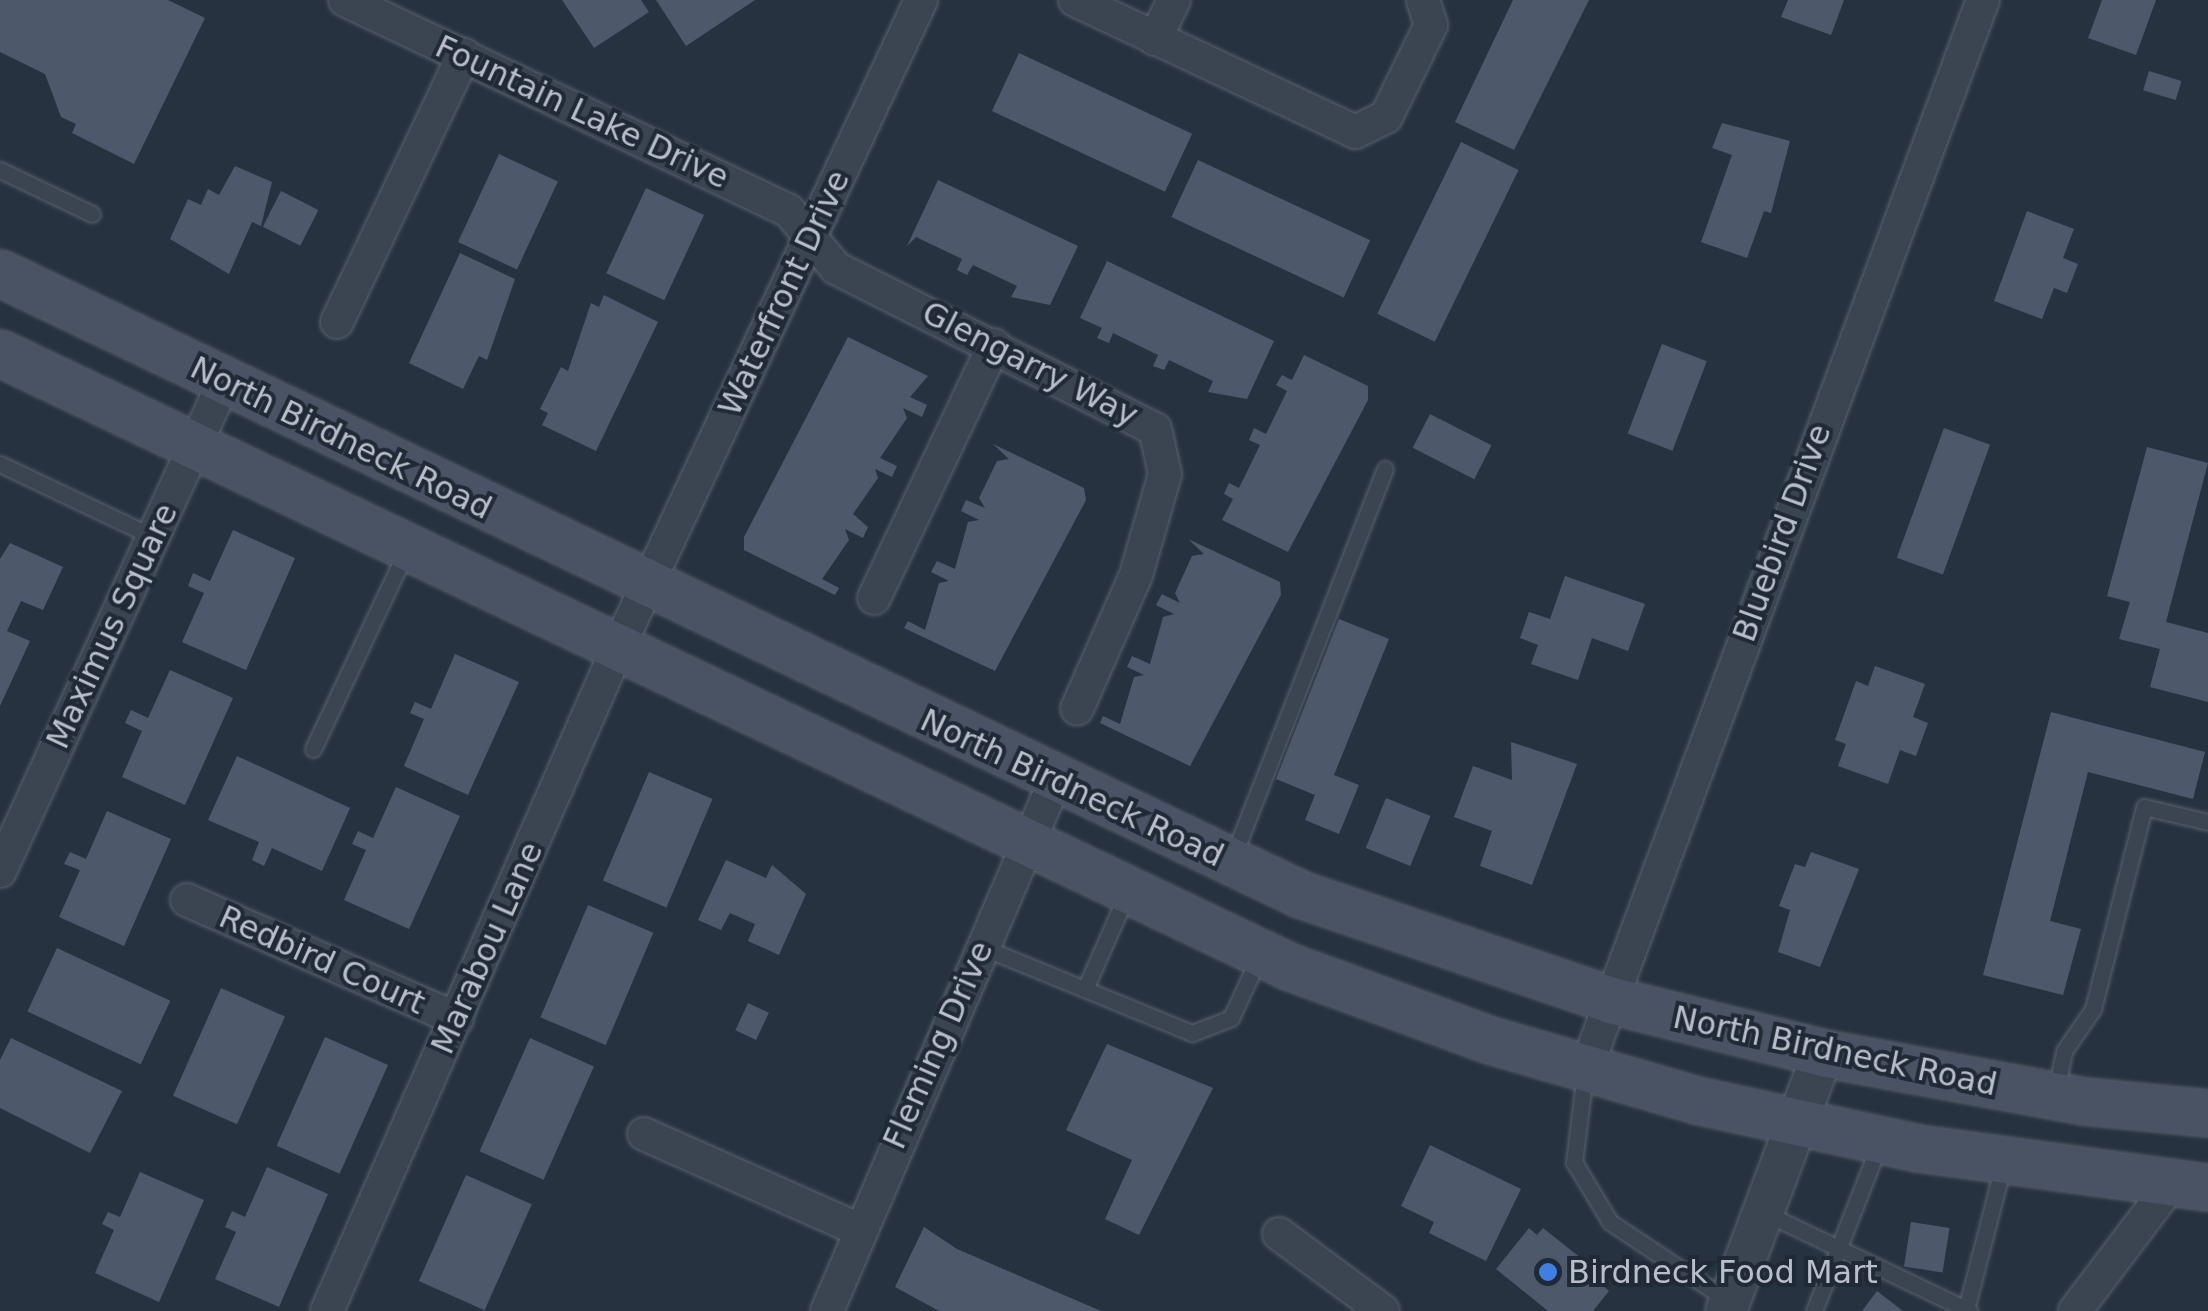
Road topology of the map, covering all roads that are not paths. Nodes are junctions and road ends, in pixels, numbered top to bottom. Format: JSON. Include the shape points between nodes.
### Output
{"nodes":[{"id":1,"x":346,"y":0,"type":"edge"},
{"id":2,"x":921,"y":0,"type":"edge"},
{"id":3,"x":1075,"y":0,"type":"edge"},
{"id":4,"x":1174,"y":0,"type":"edge"},
{"id":5,"x":1423,"y":0,"type":"edge"},
{"id":6,"x":1983,"y":0,"type":"edge"},
{"id":7,"x":1155,"y":38,"type":"junction"},
{"id":8,"x":464,"y":56,"type":"junction"},
{"id":9,"x":0,"y":170,"type":"edge"},
{"id":10,"x":92,"y":214,"type":"dead end"},
{"id":11,"x":811,"y":233,"type":"junction"},
{"id":12,"x":0,"y":273,"type":"edge"},
{"id":13,"x":336,"y":322,"type":"dead end"},
{"id":14,"x":994,"y":345,"type":"junction"},
{"id":15,"x":0,"y":353,"type":"edge"},
{"id":16,"x":224,"y":382,"type":"junction"},
{"id":17,"x":194,"y":447,"type":"junction"},
{"id":18,"x":0,"y":464,"type":"edge"},
{"id":19,"x":1385,"y":468,"type":"dead end"},
{"id":20,"x":154,"y":537,"type":"junction"},
{"id":21,"x":407,"y":550,"type":"junction"},
{"id":22,"x":647,"y":585,"type":"junction"},
{"id":23,"x":874,"y":598,"type":"dead end"},
{"id":24,"x":617,"y":650,"type":"junction"},
{"id":25,"x":1078,"y":709,"type":"dead end"},
{"id":26,"x":313,"y":749,"type":"dead end"},
{"id":27,"x":1054,"y":781,"type":"junction"},
{"id":28,"x":2208,"y":822,"type":"edge"},
{"id":29,"x":1026,"y":848,"type":"junction"},
{"id":30,"x":1230,"y":863,"type":"junction"},
{"id":31,"x":0,"y":871,"type":"edge"},
{"id":32,"x":1126,"y":896,"type":"junction"},
{"id":33,"x":187,"y":900,"type":"dead end"},
{"id":34,"x":982,"y":947,"type":"junction"},
{"id":35,"x":1260,"y":954,"type":"junction"},
{"id":36,"x":1085,"y":989,"type":"junction"},
{"id":37,"x":1611,"y":1000,"type":"junction"},
{"id":38,"x":456,"y":1019,"type":"junction"},
{"id":39,"x":1823,"y":1053,"type":"junction"},
{"id":40,"x":1586,"y":1068,"type":"junction"},
{"id":41,"x":2054,"y":1096,"type":"junction"},
{"id":42,"x":2208,"y":1114,"type":"edge"},
{"id":43,"x":1799,"y":1122,"type":"junction"},
{"id":44,"x":644,"y":1134,"type":"dead end"},
{"id":45,"x":1881,"y":1140,"type":"junction"},
{"id":46,"x":2005,"y":1161,"type":"junction"},
{"id":47,"x":2189,"y":1185,"type":"edge"},
{"id":48,"x":1764,"y":1212,"type":"junction"},
{"id":49,"x":855,"y":1228,"type":"junction"},
{"id":50,"x":1279,"y":1234,"type":"dead end"},
{"id":51,"x":1842,"y":1247,"type":"junction"},
{"id":52,"x":1728,"y":1306,"type":"edge"},
{"id":53,"x":1969,"y":1307,"type":"edge"},
{"id":54,"x":326,"y":1311,"type":"edge"},
{"id":55,"x":827,"y":1311,"type":"edge"},
{"id":56,"x":1383,"y":1311,"type":"edge"},
{"id":57,"x":1814,"y":1311,"type":"edge"},
{"id":58,"x":2075,"y":1311,"type":"edge"}],
"edges":[{"from":1,"to":8,"type":"street","name":"Fountain Lake Drive"},
{"from":2,"to":11,"type":"street","name":"Waterfront Drive"},
{"from":3,"to":7,"type":"street"},
{"from":4,"to":7,"type":"street"},
{"from":5,"to":7,"type":"street","via":[[1431,25],[1386,117],[1355,132]]},
{"from":6,"to":37,"type":"street","name":"Bluebird Drive"},
{"from":8,"to":11,"type":"street","name":"Fountain Lake Drive","via":[[788,210]]},
{"from":8,"to":13,"type":"street"},
{"from":9,"to":10,"type":"lane"},
{"from":11,"to":14,"type":"street","name":"Glengarry Way","via":[[836,268]]},
{"from":11,"to":22,"type":"street","name":"Waterfront Drive"},
{"from":12,"to":16,"type":"main road","name":"North Birdneck Road"},
{"from":14,"to":23,"type":"street"},
{"from":14,"to":25,"type":"street","name":"Glengarry Way","via":[[1139,415],[1165,452],[1136,575]]},
{"from":15,"to":17,"type":"main road"},
{"from":16,"to":17,"type":"street","name":"Maximus Square"},
{"from":16,"to":22,"type":"main road","name":"North Birdneck Road"},
{"from":17,"to":20,"type":"street","name":"Maximus Square"},
{"from":17,"to":21,"type":"main road"},
{"from":18,"to":20,"type":"lane"},
{"from":19,"to":30,"type":"lane"},
{"from":20,"to":31,"type":"street","name":"Maximus Square"},
{"from":21,"to":24,"type":"main road"},
{"from":21,"to":26,"type":"lane"},
{"from":22,"to":24,"type":"street","name":"Marabou Lane"},
{"from":22,"to":27,"type":"main road","name":"North Birdneck Road"},
{"from":24,"to":29,"type":"main road"},
{"from":24,"to":38,"type":"street","name":"Marabou Lane"},
{"from":27,"to":29,"type":"street","name":"Fleming Drive"},
{"from":27,"to":30,"type":"main road","name":"North Birdneck Road"},
{"from":28,"to":41,"type":"lane","via":[[2144,806],[2093,1009],[2064,1051]]},
{"from":29,"to":32,"type":"main road"},
{"from":29,"to":34,"type":"street","name":"Fleming Drive"},
{"from":30,"to":37,"type":"main road","name":"North Birdneck Road"},
{"from":32,"to":35,"type":"main road"},
{"from":32,"to":36,"type":"lane"},
{"from":33,"to":38,"type":"street","name":"Redbird Court"},
{"from":34,"to":36,"type":"lane"},
{"from":34,"to":49,"type":"street","name":"Fleming Drive"},
{"from":35,"to":36,"type":"lane","via":[[1231,1018],[1192,1033]]},
{"from":35,"to":40,"type":"main road"},
{"from":37,"to":39,"type":"main road","name":"North Birdneck Road"},
{"from":37,"to":40,"type":"street","name":"Bluebird Drive"},
{"from":38,"to":54,"type":"street","name":"Marabou Lane"},
{"from":39,"to":41,"type":"main road","name":"North Birdneck Road"},
{"from":39,"to":43,"type":"street"},
{"from":40,"to":43,"type":"main road"},
{"from":40,"to":52,"type":"lane","via":[[1574,1162],[1610,1222]]},
{"from":41,"to":42,"type":"main road","name":"North Birdneck Road"},
{"from":43,"to":45,"type":"main road"},
{"from":43,"to":48,"type":"street"},
{"from":44,"to":49,"type":"street"},
{"from":45,"to":46,"type":"main road"},
{"from":45,"to":51,"type":"lane"},
{"from":46,"to":47,"type":"main road"},
{"from":46,"to":53,"type":"lane"},
{"from":47,"to":58,"type":"street"},
{"from":48,"to":51,"type":"lane"},
{"from":48,"to":52,"type":"street"},
{"from":49,"to":55,"type":"street","name":"Fleming Drive"},
{"from":50,"to":56,"type":"street"},
{"from":51,"to":53,"type":"lane"},
{"from":51,"to":57,"type":"lane"}]}
